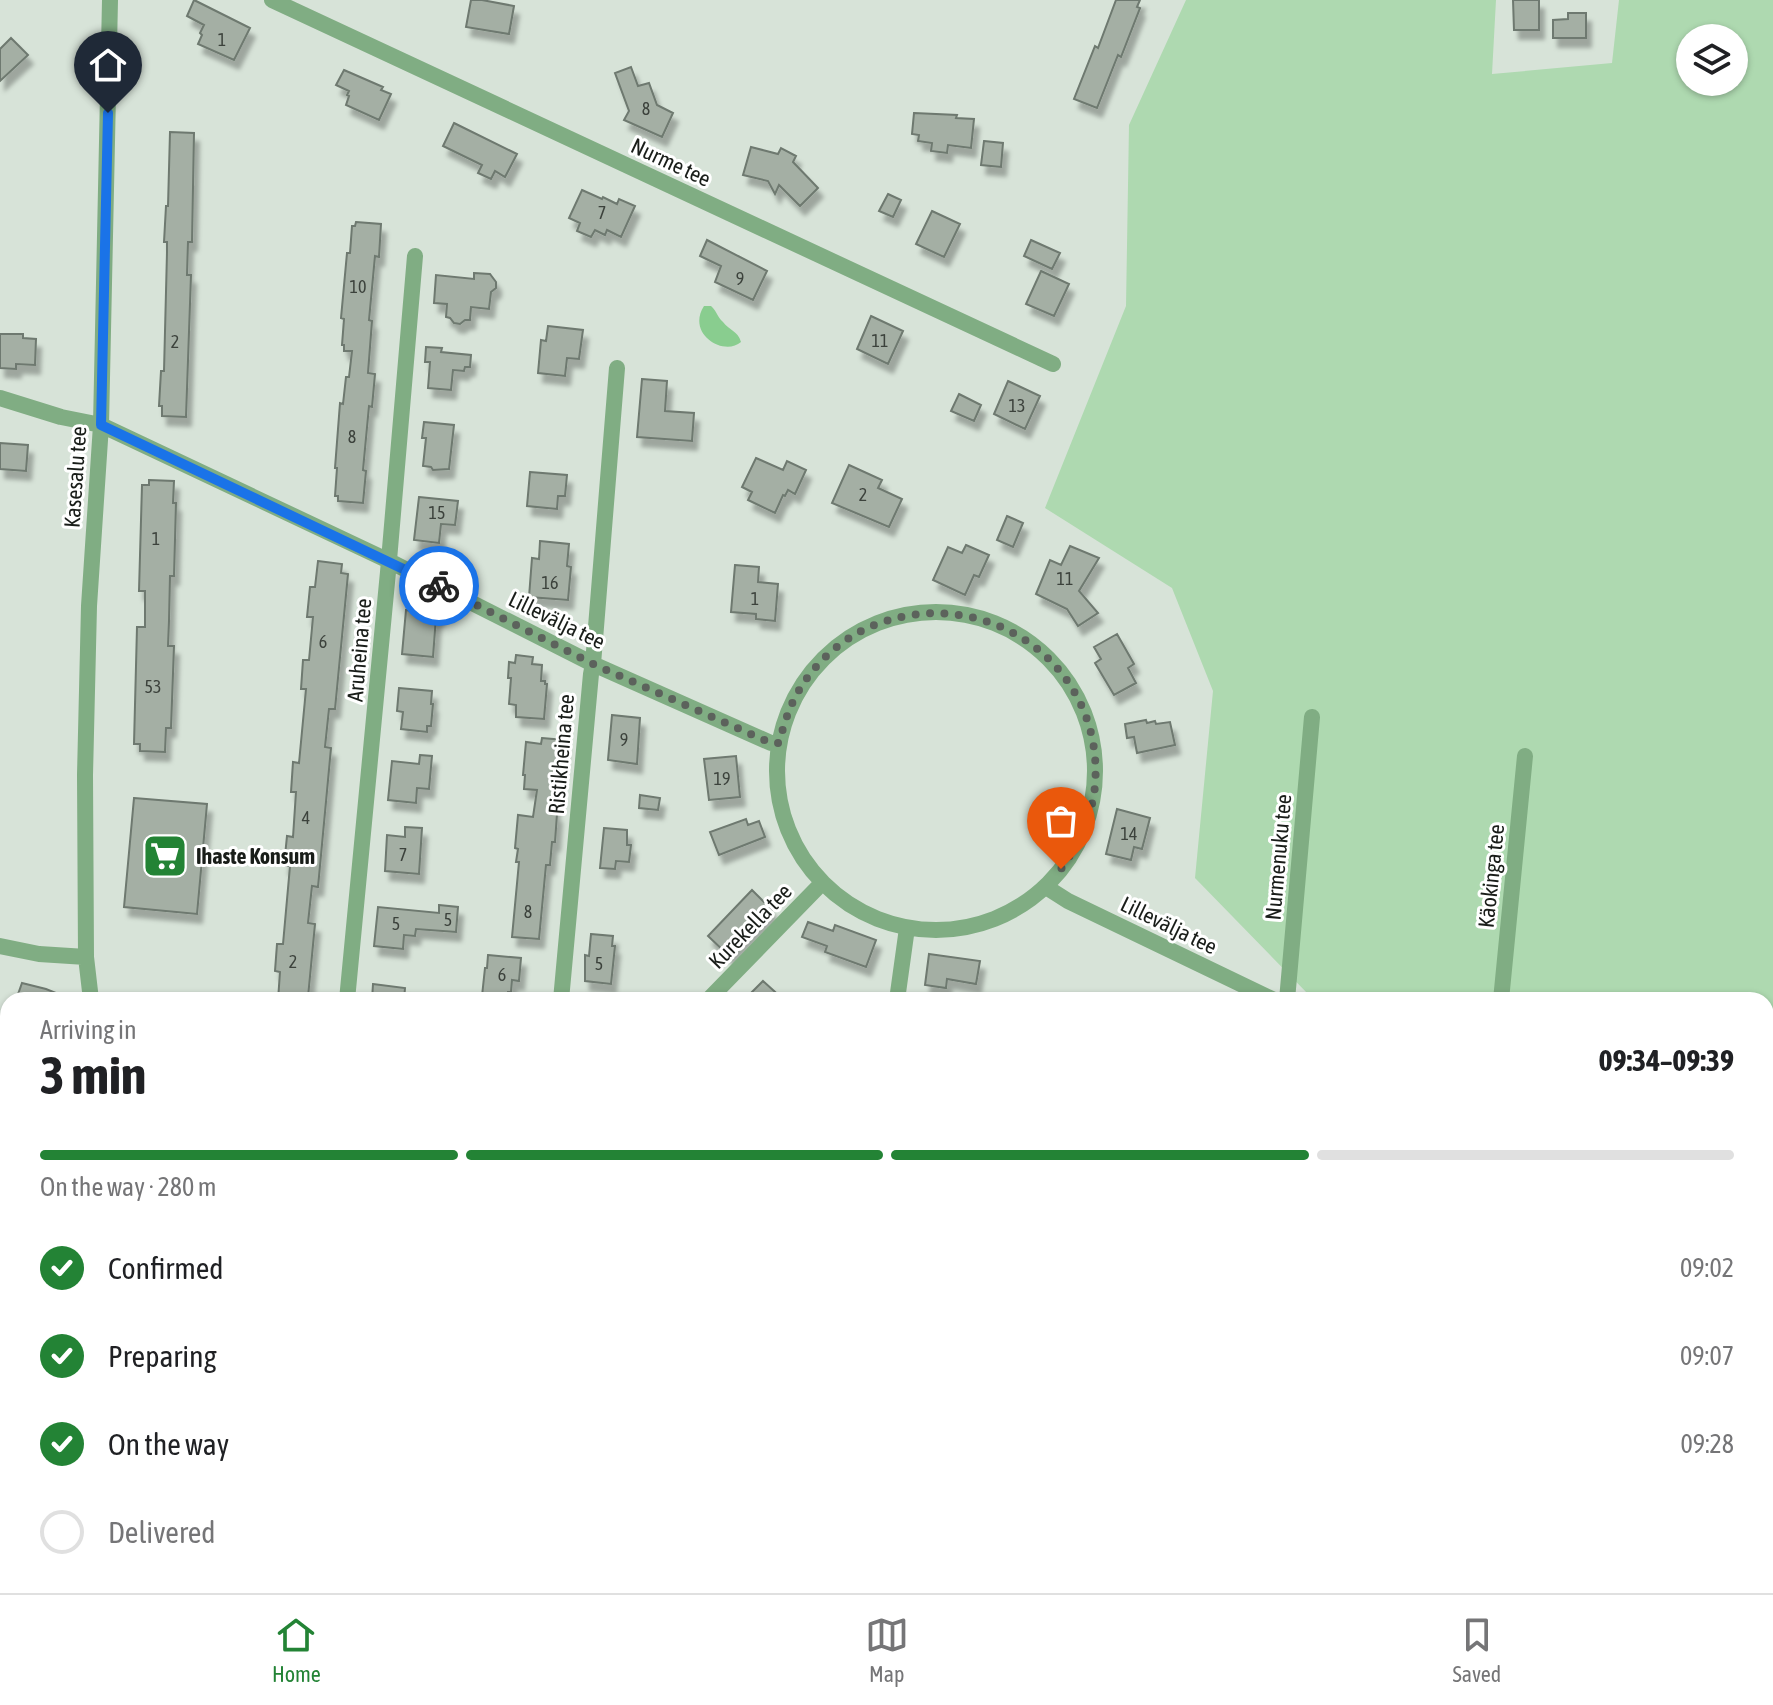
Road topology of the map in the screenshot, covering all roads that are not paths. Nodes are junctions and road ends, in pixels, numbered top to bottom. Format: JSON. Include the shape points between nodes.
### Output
{"nodes":[{"id":1,"x":110,"y":0,"type":"edge"},
{"id":2,"x":272,"y":0,"type":"edge"},
{"id":3,"x":415,"y":256,"type":"dead end"},
{"id":4,"x":1053,"y":364,"type":"dead end"},
{"id":5,"x":617,"y":368,"type":"dead end"},
{"id":6,"x":0,"y":398,"type":"edge"},
{"id":7,"x":101,"y":425,"type":"junction"},
{"id":8,"x":389,"y":561,"type":"junction"},
{"id":9,"x":593,"y":664,"type":"junction"},
{"id":10,"x":1312,"y":717,"type":"dead end"},
{"id":11,"x":779,"y":743,"type":"junction"},
{"id":12,"x":1525,"y":756,"type":"dead end"},
{"id":13,"x":822,"y":883,"type":"junction"},
{"id":14,"x":1046,"y":887,"type":"junction"},
{"id":15,"x":907,"y":928,"type":"junction"},
{"id":16,"x":0,"y":946,"type":"edge"},
{"id":17,"x":86,"y":957,"type":"junction"},
{"id":18,"x":1233,"y":981,"type":"junction"},
{"id":19,"x":90,"y":992,"type":"edge"},
{"id":20,"x":348,"y":992,"type":"edge"},
{"id":21,"x":562,"y":992,"type":"edge"},
{"id":22,"x":716,"y":992,"type":"edge"},
{"id":23,"x":898,"y":992,"type":"edge"},
{"id":24,"x":1234,"y":992,"type":"edge"},
{"id":25,"x":1257,"y":992,"type":"edge"},
{"id":26,"x":1288,"y":992,"type":"edge"},
{"id":27,"x":1502,"y":992,"type":"edge"}],
"edges":[{"from":1,"to":7,"type":"street","name":"Kasesalu tee"},
{"from":2,"to":4,"type":"street","name":"Nurme tee"},
{"from":3,"to":8,"type":"street","name":"Aruheina tee"},
{"from":5,"to":9,"type":"street","name":"Ristikheina tee"},
{"from":6,"to":7,"type":"street","name":"Lillevälja tee"},
{"from":7,"to":8,"type":"street","name":"Lillevälja tee"},
{"from":7,"to":17,"type":"street","name":"Kasesalu tee","via":[[89,606]]},
{"from":8,"to":9,"type":"street","name":"Lillevälja tee"},
{"from":8,"to":20,"type":"street","name":"Aruheina tee"},
{"from":9,"to":11,"type":"street","name":"Lillevälja tee"},
{"from":9,"to":21,"type":"street","name":"Ristikheina tee"},
{"from":10,"to":26,"type":"street","name":"Nurmenuku tee"},
{"from":11,"to":13,"type":"street","via":[[776,768],[784,819],[806,864]]},
{"from":11,"to":14,"type":"street","via":[[800,687],[841,643],[868,627],[928,612],[990,621],[1017,634],[1062,673],[1078,699],[1095,756],[1089,816],[1078,844]]},
{"from":12,"to":27,"type":"street","name":"Käokinga tee"},
{"from":13,"to":15,"type":"street","via":[[861,912]]},
{"from":13,"to":22,"type":"street","name":"Kurekella tee"},
{"from":14,"to":15,"type":"street","via":[[978,925]]},
{"from":14,"to":18,"type":"street","name":"Lillevälja tee"},
{"from":15,"to":23,"type":"street"},
{"from":16,"to":17,"type":"street"},
{"from":17,"to":19,"type":"street","name":"Kasesalu tee"},
{"from":18,"to":24,"type":"street"},
{"from":18,"to":25,"type":"street","name":"Lillevälja tee"}]}
